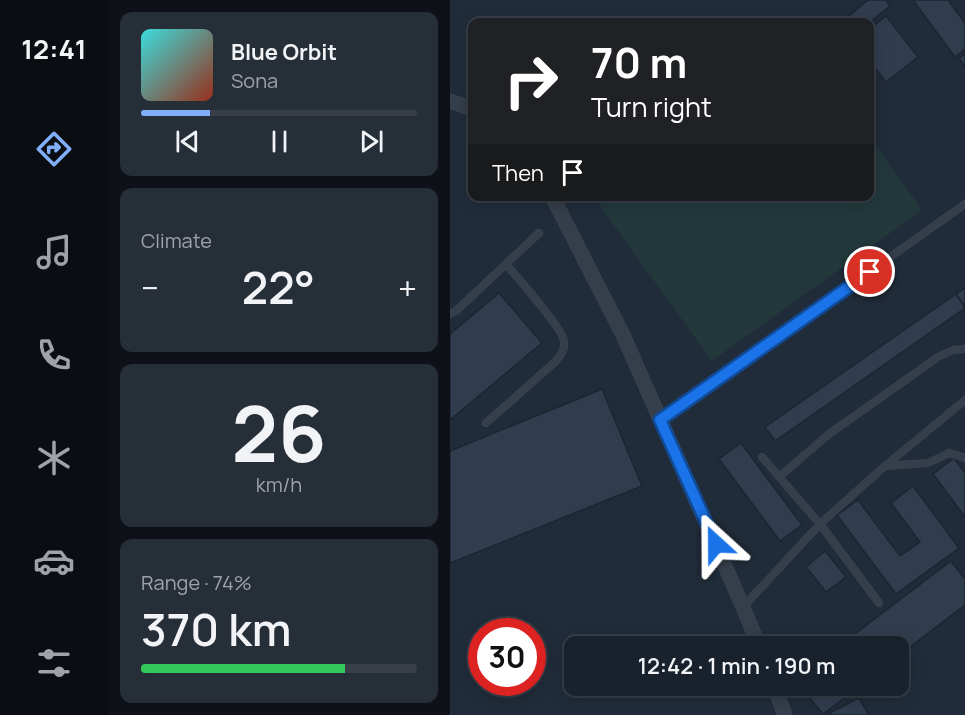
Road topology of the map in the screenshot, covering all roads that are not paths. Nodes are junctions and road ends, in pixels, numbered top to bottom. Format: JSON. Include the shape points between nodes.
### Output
{"nodes":[{"id":1,"x":450,"y":101,"type":"edge"},
{"id":2,"x":468,"y":108,"type":"edge"},
{"id":3,"x":555,"y":201,"type":"edge"},
{"id":4,"x":965,"y":204,"type":"edge"},
{"id":5,"x":539,"y":233,"type":"dead end"},
{"id":6,"x":506,"y":264,"type":"junction"},
{"id":7,"x":450,"y":314,"type":"edge"},
{"id":8,"x":965,"y":349,"type":"edge"},
{"id":9,"x":965,"y":400,"type":"edge"},
{"id":10,"x":660,"y":420,"type":"junction"},
{"id":11,"x":486,"y":423,"type":"dead end"},
{"id":12,"x":762,"y":458,"type":"dead end"},
{"id":13,"x":965,"y":458,"type":"edge"},
{"id":14,"x":885,"y":466,"type":"junction"},
{"id":15,"x":779,"y":477,"type":"junction"},
{"id":16,"x":820,"y":524,"type":"junction"},
{"id":17,"x":879,"y":603,"type":"dead end"},
{"id":18,"x":743,"y":607,"type":"junction"},
{"id":19,"x":755,"y":636,"type":"edge"},
{"id":20,"x":778,"y":696,"type":"edge"},
{"id":21,"x":785,"y":715,"type":"edge"}],
"edges":[{"from":1,"to":2,"type":"street"},
{"from":3,"to":10,"type":"street","via":[[623,335]]},
{"from":4,"to":10,"type":"lane"},
{"from":5,"to":6,"type":"lane"},
{"from":6,"to":7,"type":"lane"},
{"from":6,"to":11,"type":"lane","via":[[565,340],[563,352],[555,362]]},
{"from":8,"to":15,"type":"lane","via":[[938,357],[829,434]]},
{"from":9,"to":14,"type":"lane"},
{"from":10,"to":18,"type":"street"},
{"from":12,"to":15,"type":"lane"},
{"from":13,"to":14,"type":"lane","via":[[949,453],[928,463]]},
{"from":14,"to":16,"type":"lane"},
{"from":15,"to":16,"type":"lane"},
{"from":16,"to":17,"type":"lane"},
{"from":16,"to":18,"type":"lane"},
{"from":18,"to":19,"type":"street"},
{"from":20,"to":21,"type":"street"}]}
